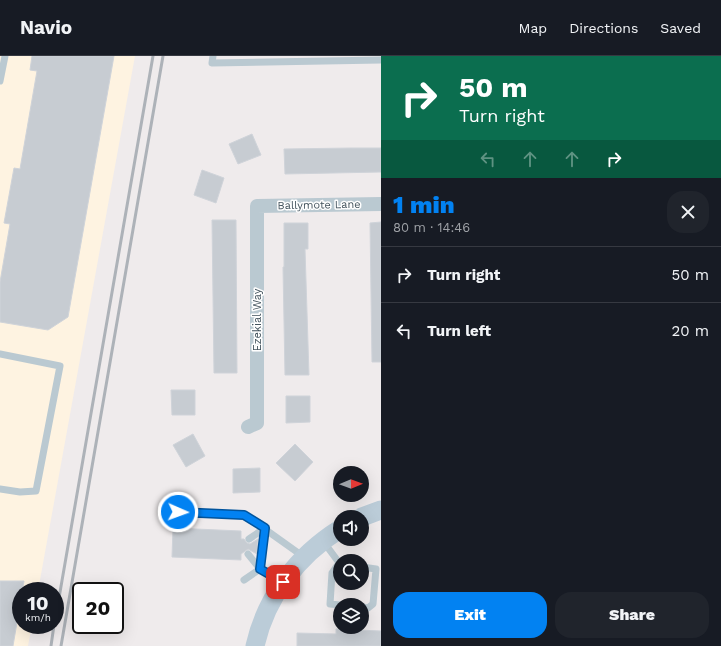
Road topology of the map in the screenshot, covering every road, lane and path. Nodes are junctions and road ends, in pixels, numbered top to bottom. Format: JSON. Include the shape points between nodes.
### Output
{"nodes":[{"id":1,"x":5,"y":56,"type":"edge"},
{"id":2,"x":213,"y":56,"type":"edge"},
{"id":3,"x":381,"y":60,"type":"edge"},
{"id":4,"x":0,"y":81,"type":"edge"},
{"id":5,"x":381,"y":204,"type":"edge"},
{"id":6,"x":257,"y":206,"type":"joint"},
{"id":7,"x":0,"y":354,"type":"edge"},
{"id":8,"x":248,"y":427,"type":"dead end"},
{"id":9,"x":0,"y":489,"type":"edge"},
{"id":10,"x":381,"y":510,"type":"edge"},
{"id":11,"x":178,"y":512,"type":"dead end"},
{"id":12,"x":369,"y":514,"type":"edge"},
{"id":13,"x":265,"y":528,"type":"junction"},
{"id":14,"x":333,"y":534,"type":"edge"},
{"id":15,"x":249,"y":539,"type":"dead end"},
{"id":16,"x":323,"y":541,"type":"junction"},
{"id":17,"x":248,"y":554,"type":"dead end"},
{"id":18,"x":333,"y":555,"type":"edge"},
{"id":19,"x":305,"y":557,"type":"junction"},
{"id":20,"x":369,"y":568,"type":"edge"},
{"id":21,"x":260,"y":569,"type":"junction"},
{"id":22,"x":333,"y":572,"type":"edge"},
{"id":23,"x":244,"y":580,"type":"dead end"},
{"id":24,"x":283,"y":582,"type":"junction"},
{"id":25,"x":333,"y":604,"type":"edge"},
{"id":26,"x":369,"y":607,"type":"edge"},
{"id":27,"x":255,"y":646,"type":"edge"}],
"edges":[{"from":1,"to":4,"type":"lane"},
{"from":2,"to":3,"type":"lane","via":[[212,63]]},
{"from":5,"to":6,"type":"street","name":"Ballymote Lane"},
{"from":6,"to":8,"type":"street","name":"Ezekial Way","via":[[257,423]]},
{"from":7,"to":9,"type":"lane","via":[[60,366],[36,491]]},
{"from":10,"to":12,"type":"street"},
{"from":11,"to":13,"type":"lane","via":[[244,515]]},
{"from":13,"to":15,"type":"lane"},
{"from":13,"to":19,"type":"lane"},
{"from":13,"to":21,"type":"lane"},
{"from":14,"to":16,"type":"street"},
{"from":16,"to":18,"type":"lane"},
{"from":16,"to":19,"type":"street"},
{"from":17,"to":21,"type":"lane"},
{"from":19,"to":24,"type":"street"},
{"from":20,"to":26,"type":"lane","via":[[376,569],[373,604]]},
{"from":21,"to":23,"type":"lane"},
{"from":21,"to":24,"type":"lane"},
{"from":22,"to":25,"type":"lane","via":[[330,604]]},
{"from":24,"to":27,"type":"street","via":[[262,622]]}]}
